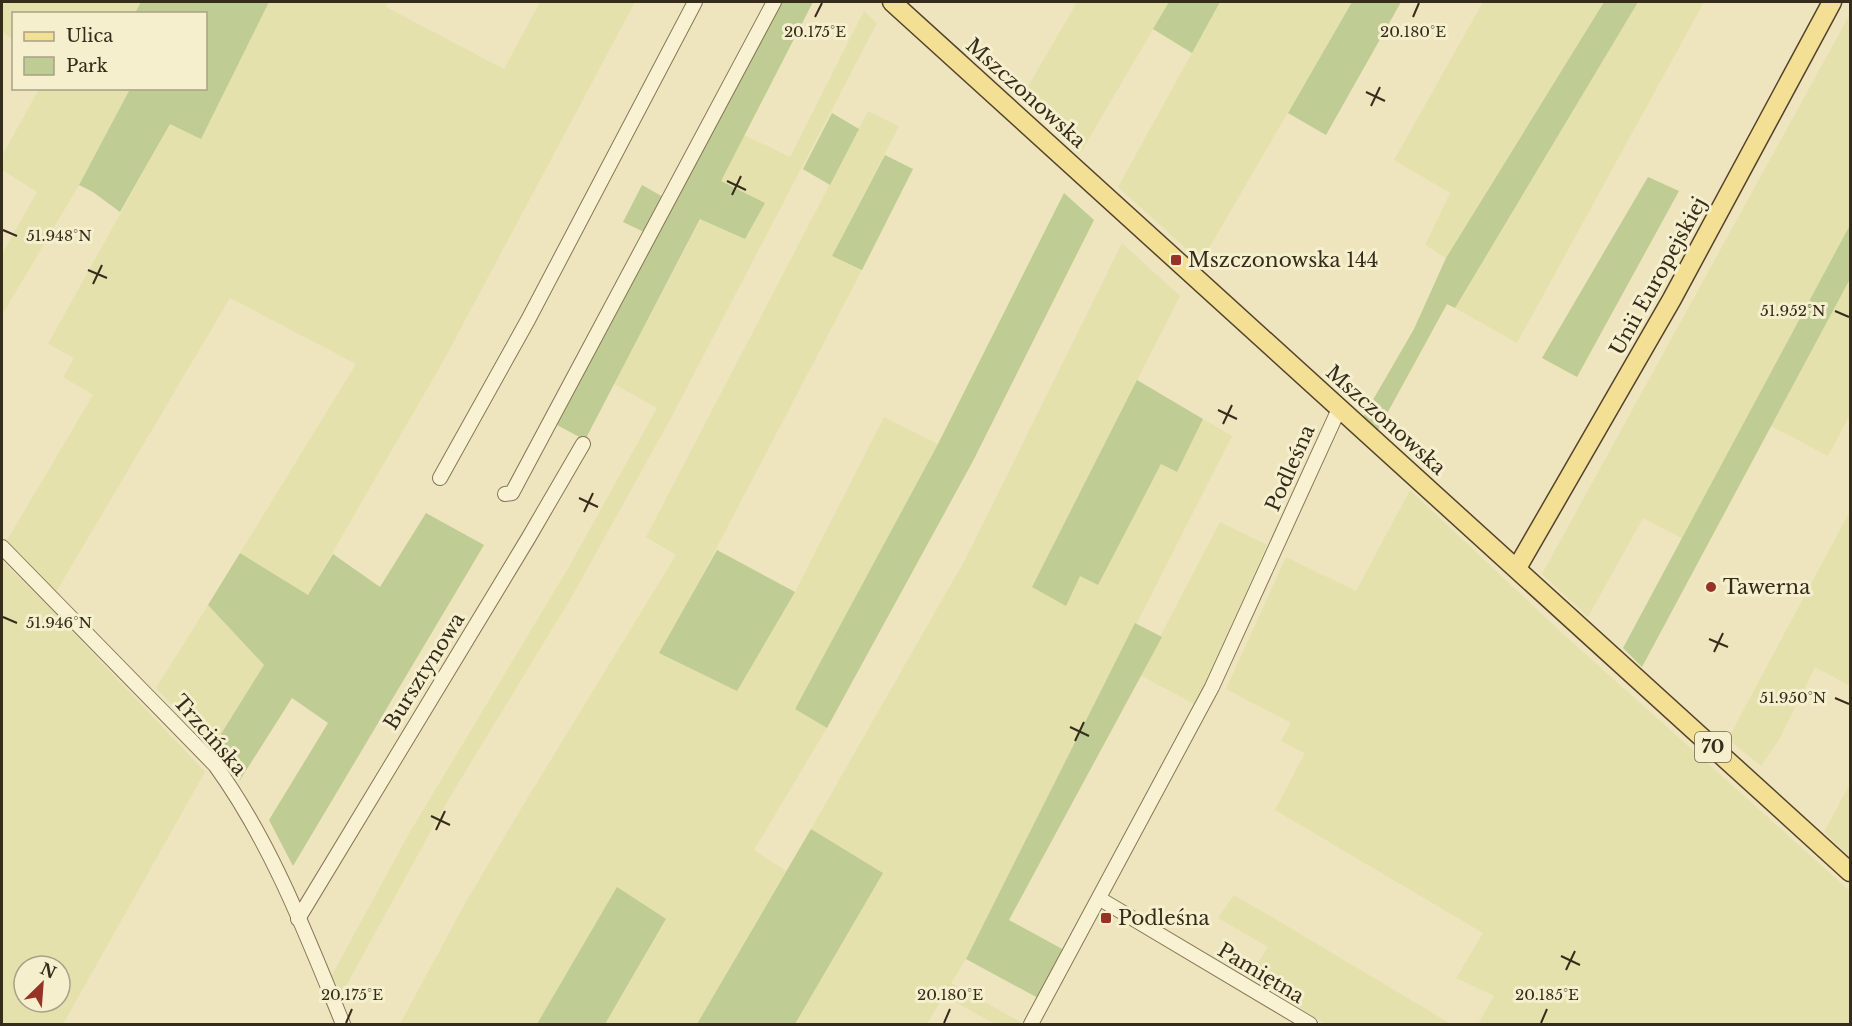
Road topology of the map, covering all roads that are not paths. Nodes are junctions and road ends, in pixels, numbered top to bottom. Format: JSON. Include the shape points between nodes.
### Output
{"nodes":[{"id":1,"x":694,"y":2,"type":"edge"},
{"id":2,"x":774,"y":2,"type":"edge"},
{"id":3,"x":892,"y":2,"type":"edge"},
{"id":4,"x":1832,"y":2,"type":"edge"},
{"id":5,"x":1340,"y":409,"type":"junction"},
{"id":6,"x":583,"y":444,"type":"dead end"},
{"id":7,"x":440,"y":478,"type":"dead end"},
{"id":8,"x":505,"y":495,"type":"dead end"},
{"id":9,"x":2,"y":547,"type":"edge"},
{"id":10,"x":1517,"y":568,"type":"junction"},
{"id":11,"x":1851,"y":872,"type":"edge"},
{"id":12,"x":1100,"y":899,"type":"junction"},
{"id":13,"x":298,"y":919,"type":"junction"},
{"id":14,"x":343,"y":1024,"type":"edge"},
{"id":15,"x":1032,"y":1024,"type":"edge"},
{"id":16,"x":1310,"y":1024,"type":"edge"}],
"edges":[{"from":1,"to":7,"type":"street","via":[[528,320]]},
{"from":2,"to":8,"type":"street","via":[[512,493]]},
{"from":3,"to":5,"type":"main road","name":"Mszczonowska"},
{"from":4,"to":10,"type":"main road","name":"Unii Europejskiej","via":[[1649,340]]},
{"from":5,"to":10,"type":"main road","name":"Mszczonowska"},
{"from":5,"to":12,"type":"street","name":"Podleśna","via":[[1212,687]]},
{"from":6,"to":13,"type":"street","name":"Bursztynowa"},
{"from":9,"to":13,"type":"street","name":"Trzcińska","via":[[216,765],[256,829]]},
{"from":10,"to":11,"type":"main road","name":"Mszczonowska","number":"70"},
{"from":12,"to":15,"type":"street","name":"Podleśna"},
{"from":12,"to":16,"type":"street","name":"Pamiętna"},
{"from":13,"to":14,"type":"street","name":"Trzcińska"}]}
